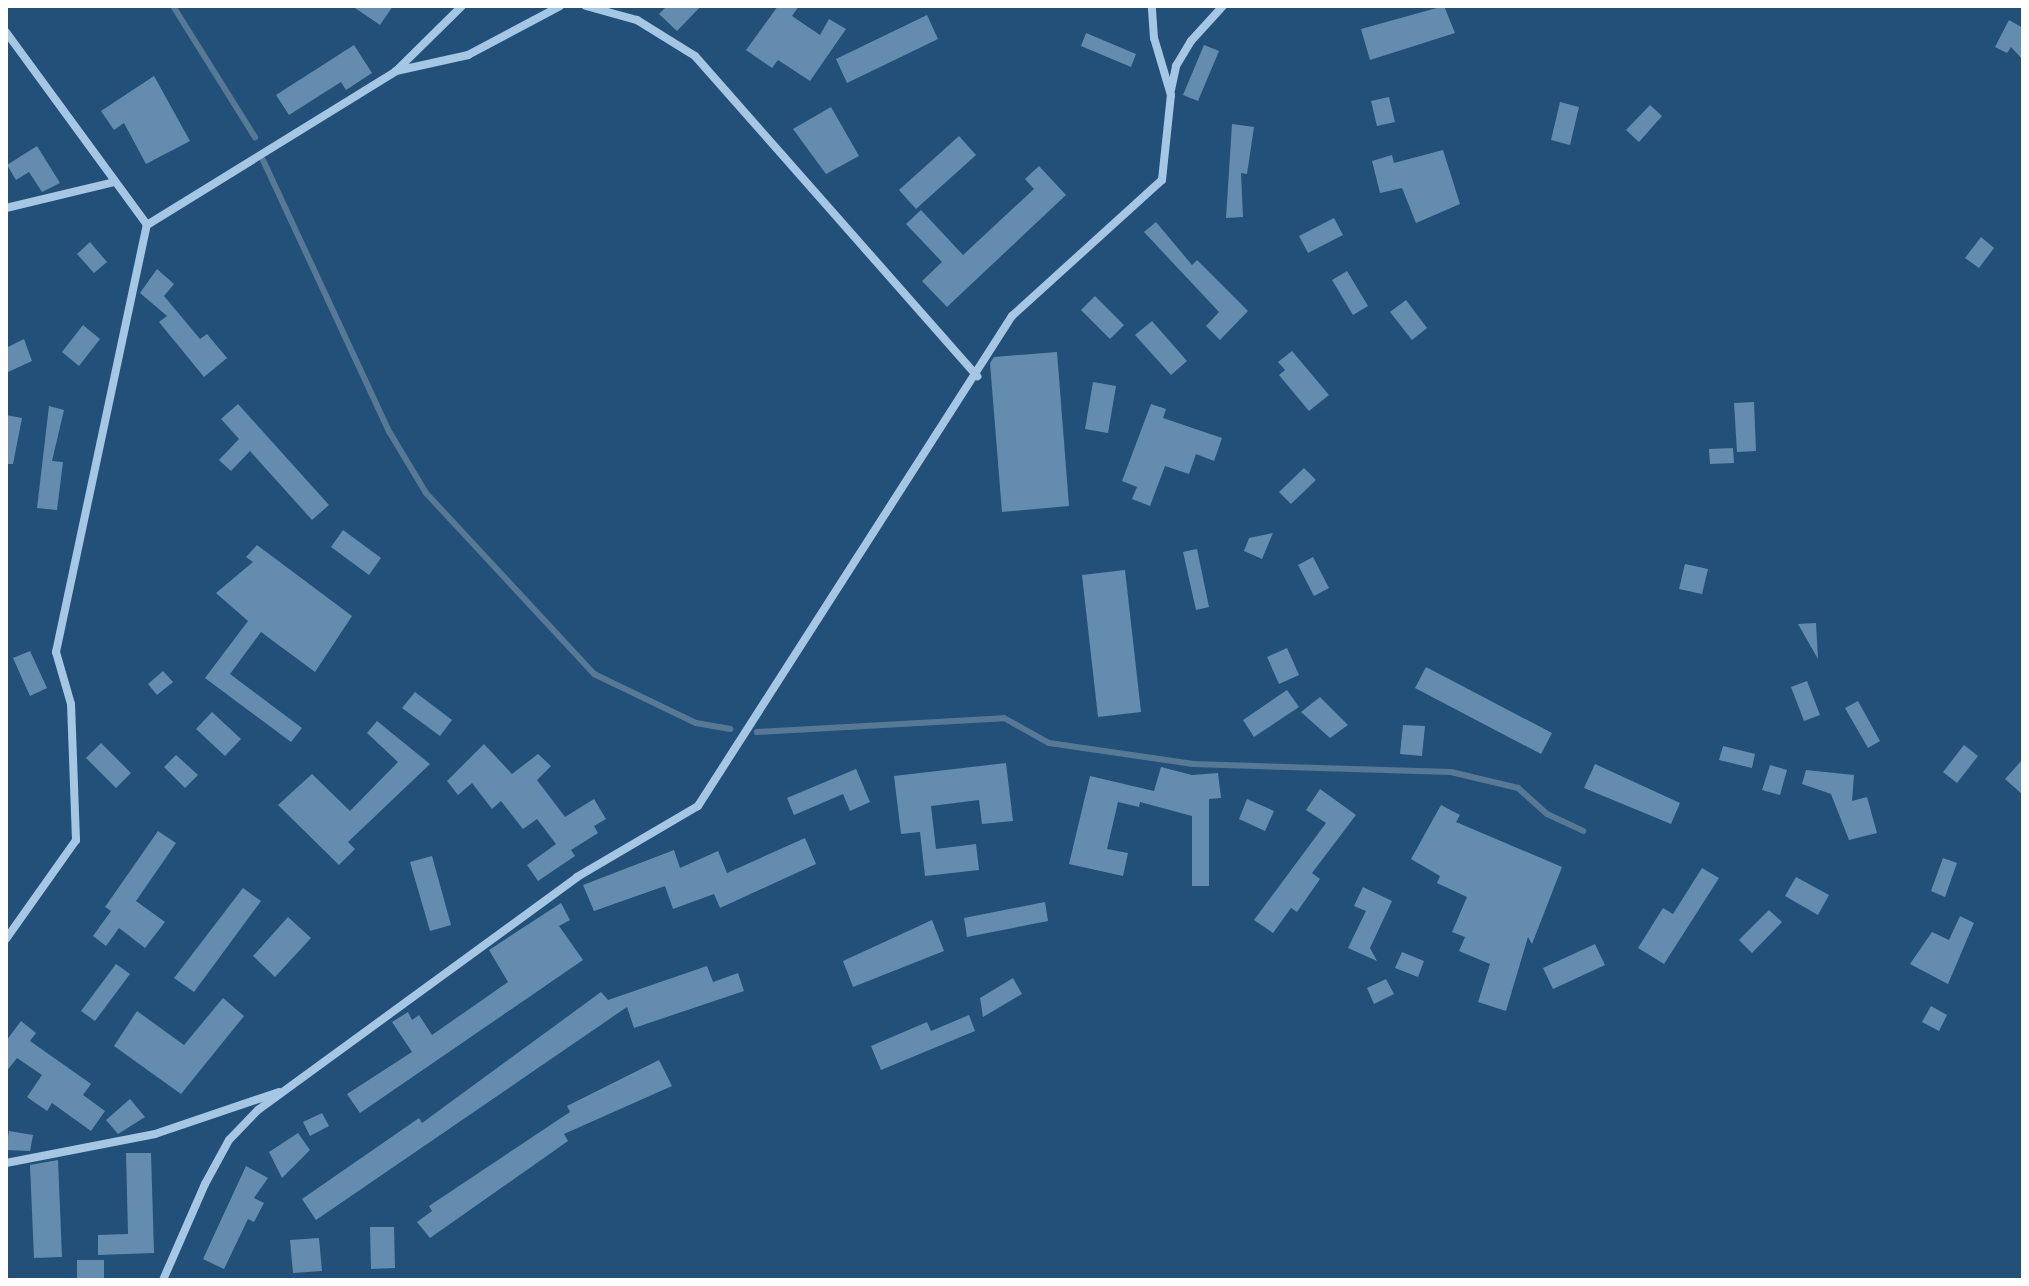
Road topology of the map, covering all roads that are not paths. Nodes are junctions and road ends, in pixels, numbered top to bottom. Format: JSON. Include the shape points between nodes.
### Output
{"nodes":[{"id":1,"x":462,"y":6,"type":"edge"},
{"id":2,"x":560,"y":6,"type":"edge"},
{"id":3,"x":586,"y":6,"type":"edge"},
{"id":4,"x":1152,"y":6,"type":"edge"},
{"id":5,"x":1223,"y":6,"type":"edge"},
{"id":6,"x":6,"y":32,"type":"edge"},
{"id":7,"x":396,"y":71,"type":"junction"},
{"id":8,"x":1171,"y":95,"type":"junction"},
{"id":9,"x":114,"y":182,"type":"junction"},
{"id":10,"x":6,"y":208,"type":"edge"},
{"id":11,"x":147,"y":225,"type":"junction"},
{"id":12,"x":977,"y":376,"type":"junction"},
{"id":13,"x":6,"y":939,"type":"edge"},
{"id":14,"x":287,"y":1089,"type":"junction"},
{"id":15,"x":6,"y":1163,"type":"edge"},
{"id":16,"x":163,"y":1280,"type":"edge"}],
"edges":[{"from":1,"to":7,"type":"street"},
{"from":2,"to":7,"type":"street","via":[[468,55]]},
{"from":3,"to":12,"type":"street","via":[[637,20],[695,56]]},
{"from":4,"to":8,"type":"street","via":[[1154,38]]},
{"from":5,"to":8,"type":"street","via":[[1176,66]]},
{"from":6,"to":9,"type":"street"},
{"from":7,"to":11,"type":"street"},
{"from":8,"to":12,"type":"street","via":[[1162,180],[1012,316]]},
{"from":9,"to":10,"type":"street"},
{"from":9,"to":11,"type":"street"},
{"from":11,"to":13,"type":"street","via":[[56,652],[71,704],[76,840]]},
{"from":12,"to":14,"type":"street","via":[[698,806],[577,877]]},
{"from":14,"to":15,"type":"street","via":[[155,1134]]},
{"from":14,"to":16,"type":"street","via":[[229,1140]]}]}
